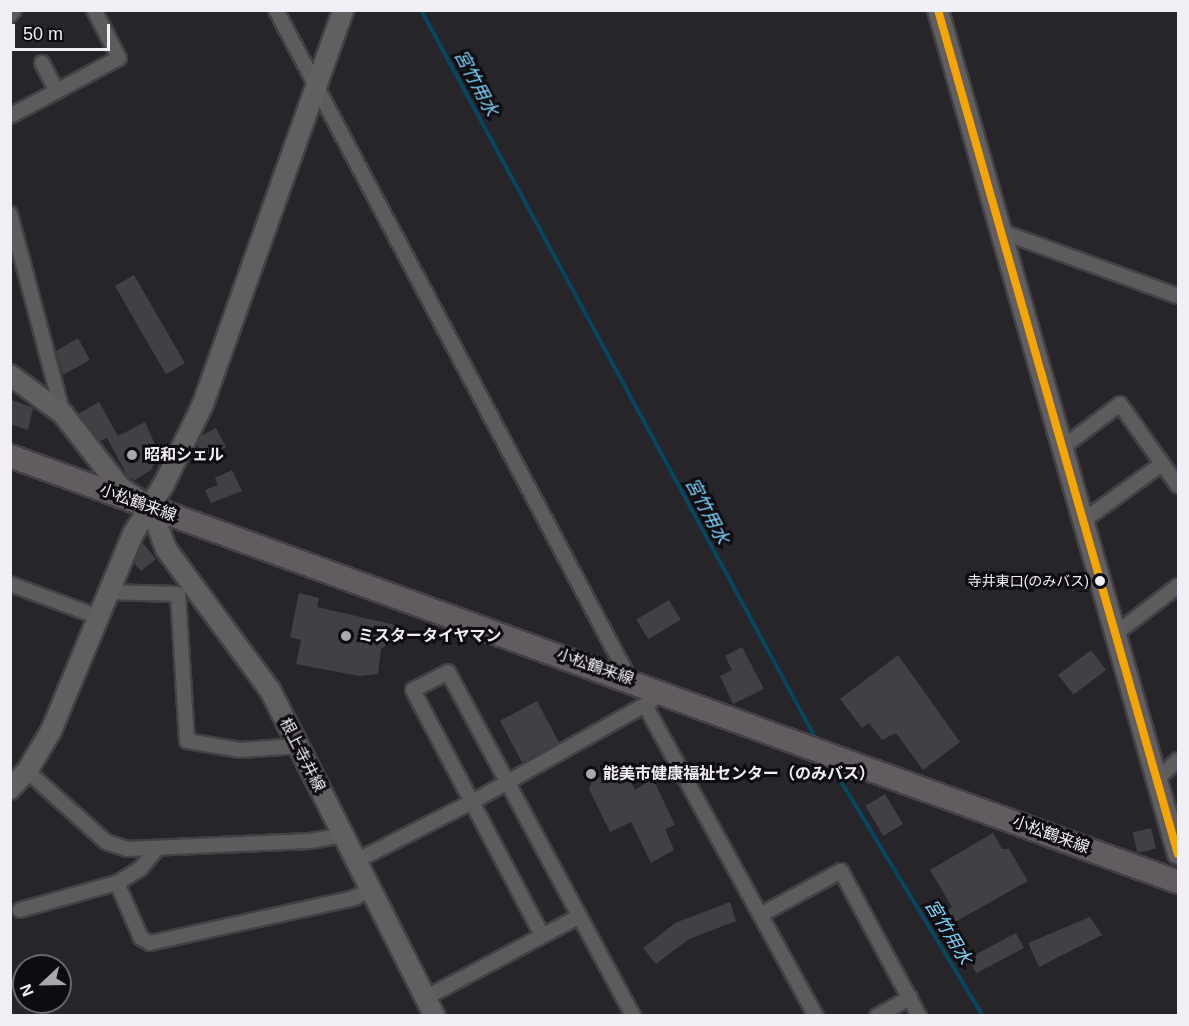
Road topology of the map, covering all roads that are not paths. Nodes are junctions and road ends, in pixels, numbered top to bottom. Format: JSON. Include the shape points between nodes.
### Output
{"nodes":[{"id":1,"x":14,"y":10,"type":"edge"},
{"id":2,"x":94,"y":10,"type":"edge"},
{"id":3,"x":276,"y":10,"type":"edge"},
{"id":4,"x":343,"y":10,"type":"edge"},
{"id":5,"x":938,"y":10,"type":"edge"},
{"id":6,"x":10,"y":15,"type":"edge"},
{"id":7,"x":42,"y":63,"type":"dead end"},
{"id":8,"x":317,"y":85,"type":"junction"},
{"id":9,"x":57,"y":91,"type":"junction"},
{"id":10,"x":10,"y":116,"type":"edge"},
{"id":11,"x":10,"y":214,"type":"edge"},
{"id":12,"x":1000,"y":231,"type":"junction"},
{"id":13,"x":1179,"y":296,"type":"edge"},
{"id":14,"x":10,"y":375,"type":"edge"},
{"id":15,"x":63,"y":414,"type":"junction"},
{"id":16,"x":1063,"y":447,"type":"junction"},
{"id":17,"x":10,"y":456,"type":"edge"},
{"id":18,"x":1162,"y":464,"type":"junction"},
{"id":19,"x":1179,"y":486,"type":"edge"},
{"id":20,"x":151,"y":508,"type":"junction"},
{"id":21,"x":1084,"y":520,"type":"junction"},
{"id":22,"x":10,"y":584,"type":"edge"},
{"id":23,"x":1179,"y":586,"type":"edge"},
{"id":24,"x":106,"y":592,"type":"junction"},
{"id":25,"x":96,"y":616,"type":"junction"},
{"id":26,"x":1116,"y":634,"type":"junction"},
{"id":27,"x":630,"y":680,"type":"junction"},
{"id":28,"x":654,"y":699,"type":"junction"},
{"id":29,"x":298,"y":746,"type":"junction"},
{"id":30,"x":1179,"y":760,"type":"edge"},
{"id":31,"x":27,"y":771,"type":"junction"},
{"id":32,"x":1158,"y":778,"type":"junction"},
{"id":33,"x":506,"y":783,"type":"junction"},
{"id":34,"x":10,"y":789,"type":"edge"},
{"id":35,"x":472,"y":802,"type":"junction"},
{"id":36,"x":343,"y":835,"type":"junction"},
{"id":37,"x":157,"y":849,"type":"junction"},
{"id":38,"x":1179,"y":854,"type":"edge"},
{"id":39,"x":356,"y":861,"type":"junction"},
{"id":40,"x":1179,"y":882,"type":"edge"},
{"id":41,"x":117,"y":884,"type":"junction"},
{"id":42,"x":369,"y":890,"type":"junction"},
{"id":43,"x":20,"y":910,"type":"dead end"},
{"id":44,"x":762,"y":914,"type":"junction"},
{"id":45,"x":579,"y":916,"type":"junction"},
{"id":46,"x":542,"y":935,"type":"junction"},
{"id":47,"x":425,"y":998,"type":"junction"},
{"id":48,"x":910,"y":998,"type":"junction"},
{"id":49,"x":435,"y":1016,"type":"edge"},
{"id":50,"x":633,"y":1016,"type":"edge"},
{"id":51,"x":816,"y":1016,"type":"edge"},
{"id":52,"x":877,"y":1016,"type":"edge"},
{"id":53,"x":919,"y":1016,"type":"edge"}],
"edges":[{"from":1,"to":6,"type":"street"},
{"from":2,"to":9,"type":"street","via":[[119,58]]},
{"from":3,"to":8,"type":"street"},
{"from":4,"to":8,"type":"main road"},
{"from":5,"to":12,"type":"main road"},
{"from":7,"to":9,"type":"street"},
{"from":8,"to":20,"type":"main road","via":[[204,404]]},
{"from":8,"to":27,"type":"street"},
{"from":9,"to":10,"type":"street"},
{"from":11,"to":15,"type":"street"},
{"from":12,"to":13,"type":"street"},
{"from":12,"to":16,"type":"main road"},
{"from":14,"to":15,"type":"main road"},
{"from":15,"to":20,"type":"main road","via":[[120,487]]},
{"from":16,"to":18,"type":"street","via":[[1120,404]]},
{"from":16,"to":21,"type":"main road"},
{"from":17,"to":20,"type":"main road","name":"小松鶴来線"},
{"from":18,"to":19,"type":"street"},
{"from":18,"to":21,"type":"street"},
{"from":20,"to":24,"type":"main road","via":[[133,534]]},
{"from":20,"to":27,"type":"main road","name":"小松鶴来線"},
{"from":20,"to":29,"type":"main road","name":"根上寺井線","via":[[166,549],[270,690]]},
{"from":21,"to":26,"type":"main road"},
{"from":22,"to":25,"type":"street"},
{"from":23,"to":26,"type":"street"},
{"from":24,"to":25,"type":"main road"},
{"from":24,"to":29,"type":"street","via":[[178,594],[187,741],[240,750]]},
{"from":25,"to":31,"type":"main road","via":[[51,731]]},
{"from":26,"to":32,"type":"main road"},
{"from":27,"to":28,"type":"main road","name":"小松鶴来線"},
{"from":28,"to":33,"type":"street"},
{"from":28,"to":40,"type":"main road","name":"小松鶴来線","via":[[804,743]]},
{"from":28,"to":44,"type":"street"},
{"from":29,"to":36,"type":"main road","name":"根上寺井線"},
{"from":30,"to":32,"type":"street"},
{"from":31,"to":34,"type":"main road"},
{"from":31,"to":37,"type":"street","via":[[106,842],[127,849]]},
{"from":32,"to":38,"type":"main road"},
{"from":33,"to":35,"type":"street"},
{"from":33,"to":35,"type":"street","via":[[448,672],[413,690]]},
{"from":33,"to":45,"type":"street"},
{"from":35,"to":39,"type":"street"},
{"from":35,"to":46,"type":"street"},
{"from":36,"to":37,"type":"street","via":[[310,841]]},
{"from":36,"to":39,"type":"main road","name":"根上寺井線"},
{"from":37,"to":41,"type":"street","via":[[140,869]]},
{"from":39,"to":42,"type":"main road","name":"根上寺井線"},
{"from":41,"to":42,"type":"street","via":[[141,938],[150,943],[343,900]]},
{"from":41,"to":43,"type":"street"},
{"from":42,"to":47,"type":"main road","name":"根上寺井線"},
{"from":44,"to":48,"type":"street","via":[[841,872]]},
{"from":44,"to":51,"type":"street"},
{"from":45,"to":46,"type":"street"},
{"from":45,"to":50,"type":"street"},
{"from":46,"to":47,"type":"street"},
{"from":47,"to":49,"type":"main road","name":"根上寺井線"},
{"from":48,"to":52,"type":"street"},
{"from":48,"to":53,"type":"street"}]}
